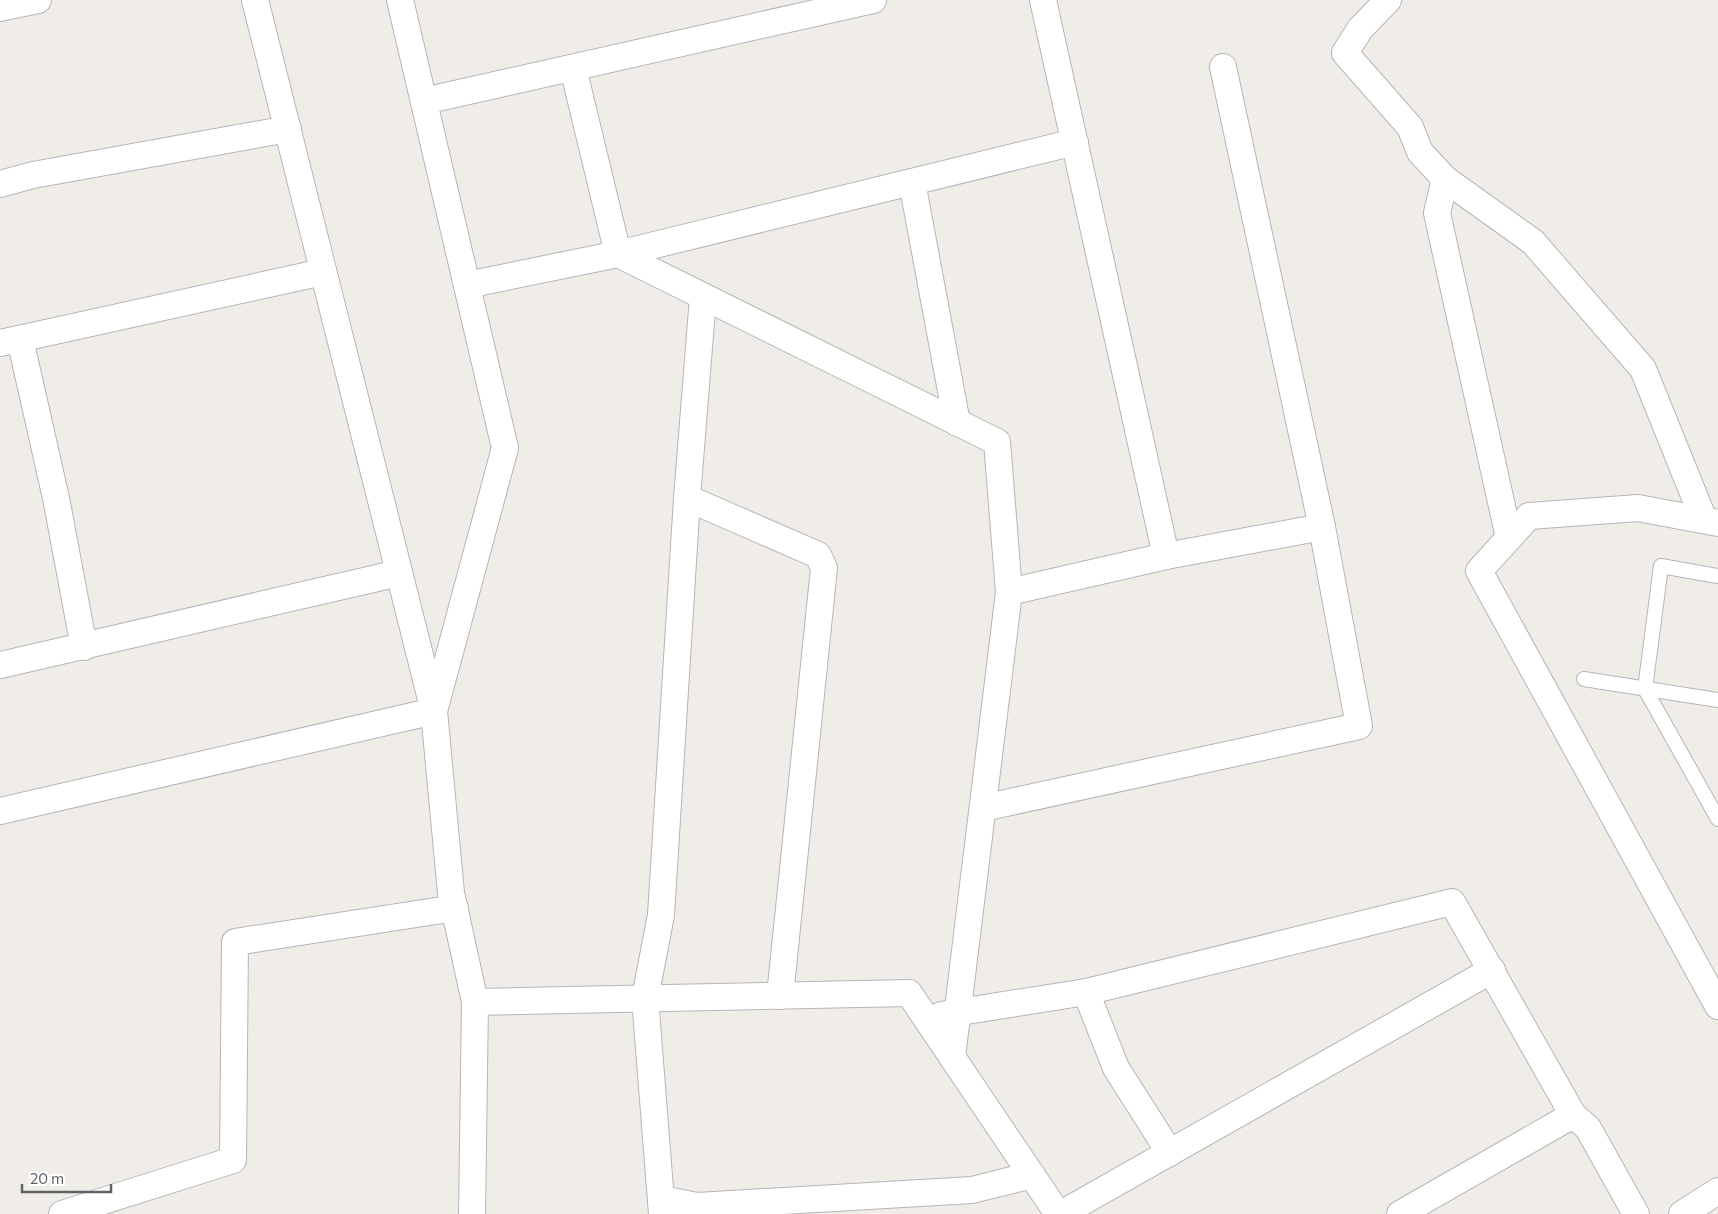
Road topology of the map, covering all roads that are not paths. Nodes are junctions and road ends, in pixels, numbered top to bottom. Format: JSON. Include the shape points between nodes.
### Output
{"nodes":[{"id":1,"x":38,"y":0,"type":"edge"},
{"id":2,"x":255,"y":0,"type":"edge"},
{"id":3,"x":400,"y":0,"type":"edge"},
{"id":4,"x":874,"y":0,"type":"edge"},
{"id":5,"x":1043,"y":0,"type":"edge"},
{"id":6,"x":1388,"y":0,"type":"edge"},
{"id":7,"x":0,"y":8,"type":"edge"},
{"id":8,"x":573,"y":68,"type":"junction"},
{"id":9,"x":1222,"y":68,"type":"dead end"},
{"id":10,"x":424,"y":101,"type":"junction"},
{"id":11,"x":288,"y":129,"type":"junction"},
{"id":12,"x":1075,"y":142,"type":"junction"},
{"id":13,"x":1444,"y":179,"type":"junction"},
{"id":14,"x":912,"y":182,"type":"junction"},
{"id":15,"x":0,"y":184,"type":"edge"},
{"id":16,"x":618,"y":254,"type":"junction"},
{"id":17,"x":323,"y":272,"type":"junction"},
{"id":18,"x":467,"y":285,"type":"junction"},
{"id":19,"x":703,"y":297,"type":"junction"},
{"id":20,"x":10,"y":341,"type":"edge"},
{"id":21,"x":957,"y":423,"type":"junction"},
{"id":22,"x":687,"y":498,"type":"junction"},
{"id":23,"x":1711,"y":521,"type":"edge"},
{"id":24,"x":1322,"y":527,"type":"junction"},
{"id":25,"x":1509,"y":538,"type":"junction"},
{"id":26,"x":1166,"y":556,"type":"junction"},
{"id":27,"x":399,"y":572,"type":"junction"},
{"id":28,"x":1718,"y":576,"type":"edge"},
{"id":29,"x":1009,"y":592,"type":"junction"},
{"id":30,"x":84,"y":647,"type":"junction"},
{"id":31,"x":0,"y":665,"type":"edge"},
{"id":32,"x":1584,"y":679,"type":"dead end"},
{"id":33,"x":1645,"y":689,"type":"junction"},
{"id":34,"x":1718,"y":700,"type":"edge"},
{"id":35,"x":434,"y":711,"type":"junction"},
{"id":36,"x":983,"y":808,"type":"junction"},
{"id":37,"x":0,"y":811,"type":"edge"},
{"id":38,"x":1718,"y":819,"type":"edge"},
{"id":39,"x":455,"y":908,"type":"junction"},
{"id":40,"x":1492,"y":970,"type":"junction"},
{"id":41,"x":1086,"y":992,"type":"junction"},
{"id":42,"x":780,"y":996,"type":"junction"},
{"id":43,"x":645,"y":998,"type":"junction"},
{"id":44,"x":475,"y":1002,"type":"junction"},
{"id":45,"x":1718,"y":1006,"type":"edge"},
{"id":46,"x":958,"y":1011,"type":"junction"},
{"id":47,"x":926,"y":1019,"type":"junction"},
{"id":48,"x":952,"y":1057,"type":"junction"},
{"id":49,"x":1573,"y":1114,"type":"junction"},
{"id":50,"x":1170,"y":1153,"type":"junction"},
{"id":51,"x":1032,"y":1175,"type":"junction"},
{"id":52,"x":1718,"y":1191,"type":"edge"},
{"id":53,"x":662,"y":1207,"type":"edge"},
{"id":54,"x":62,"y":1214,"type":"edge"},
{"id":55,"x":472,"y":1214,"type":"edge"},
{"id":56,"x":1059,"y":1214,"type":"edge"},
{"id":57,"x":1400,"y":1214,"type":"edge"},
{"id":58,"x":1636,"y":1214,"type":"edge"},
{"id":59,"x":1682,"y":1214,"type":"edge"}],
"edges":[{"from":1,"to":7,"type":"street"},
{"from":2,"to":11,"type":"street"},
{"from":3,"to":10,"type":"street"},
{"from":4,"to":8,"type":"street"},
{"from":5,"to":12,"type":"street"},
{"from":6,"to":13,"type":"street","via":[[1360,29],[1345,53],[1410,127],[1420,152]]},
{"from":8,"to":10,"type":"street"},
{"from":8,"to":16,"type":"street"},
{"from":9,"to":24,"type":"street"},
{"from":10,"to":18,"type":"street"},
{"from":11,"to":15,"type":"street","via":[[33,175]]},
{"from":11,"to":17,"type":"street"},
{"from":12,"to":14,"type":"street"},
{"from":12,"to":26,"type":"street"},
{"from":13,"to":23,"type":"street","via":[[1532,242],[1643,369]]},
{"from":13,"to":25,"type":"street","via":[[1437,213]]},
{"from":14,"to":16,"type":"street"},
{"from":14,"to":21,"type":"street"},
{"from":16,"to":18,"type":"street"},
{"from":16,"to":19,"type":"street"},
{"from":17,"to":20,"type":"street"},
{"from":17,"to":27,"type":"street"},
{"from":18,"to":35,"type":"street","via":[[505,448]]},
{"from":19,"to":21,"type":"street"},
{"from":19,"to":22,"type":"street"},
{"from":20,"to":30,"type":"street","via":[[56,498]]},
{"from":21,"to":29,"type":"street","via":[[997,442]]},
{"from":22,"to":42,"type":"street","via":[[818,555],[824,568]]},
{"from":22,"to":43,"type":"street","via":[[661,915]]},
{"from":23,"to":25,"type":"street","via":[[1638,508],[1529,516]]},
{"from":24,"to":26,"type":"street"},
{"from":24,"to":36,"type":"street","via":[[1359,726]]},
{"from":25,"to":45,"type":"street","via":[[1480,571],[1544,670]]},
{"from":26,"to":29,"type":"street"},
{"from":27,"to":30,"type":"street"},
{"from":27,"to":35,"type":"street"},
{"from":28,"to":33,"type":"lane","via":[[1661,566]]},
{"from":29,"to":36,"type":"street"},
{"from":30,"to":31,"type":"street"},
{"from":32,"to":33,"type":"lane"},
{"from":33,"to":34,"type":"lane"},
{"from":33,"to":38,"type":"lane"},
{"from":35,"to":37,"type":"street"},
{"from":35,"to":39,"type":"street"},
{"from":36,"to":46,"type":"street"},
{"from":39,"to":44,"type":"street"},
{"from":39,"to":54,"type":"street","via":[[235,942],[233,1160]]},
{"from":40,"to":41,"type":"street","via":[[1452,902]]},
{"from":40,"to":49,"type":"street"},
{"from":40,"to":50,"type":"street"},
{"from":41,"to":46,"type":"street"},
{"from":41,"to":50,"type":"street","via":[[1116,1068]]},
{"from":42,"to":43,"type":"street"},
{"from":42,"to":47,"type":"street","via":[[909,993]]},
{"from":43,"to":44,"type":"street"},
{"from":43,"to":53,"type":"street"},
{"from":44,"to":55,"type":"street"},
{"from":46,"to":47,"type":"street"},
{"from":46,"to":48,"type":"street"},
{"from":47,"to":48,"type":"street"},
{"from":48,"to":51,"type":"street"},
{"from":49,"to":57,"type":"street"},
{"from":49,"to":58,"type":"street","via":[[1588,1128]]},
{"from":50,"to":56,"type":"street"},
{"from":51,"to":53,"type":"street","via":[[972,1190]]},
{"from":51,"to":56,"type":"street"},
{"from":52,"to":59,"type":"street"}]}
